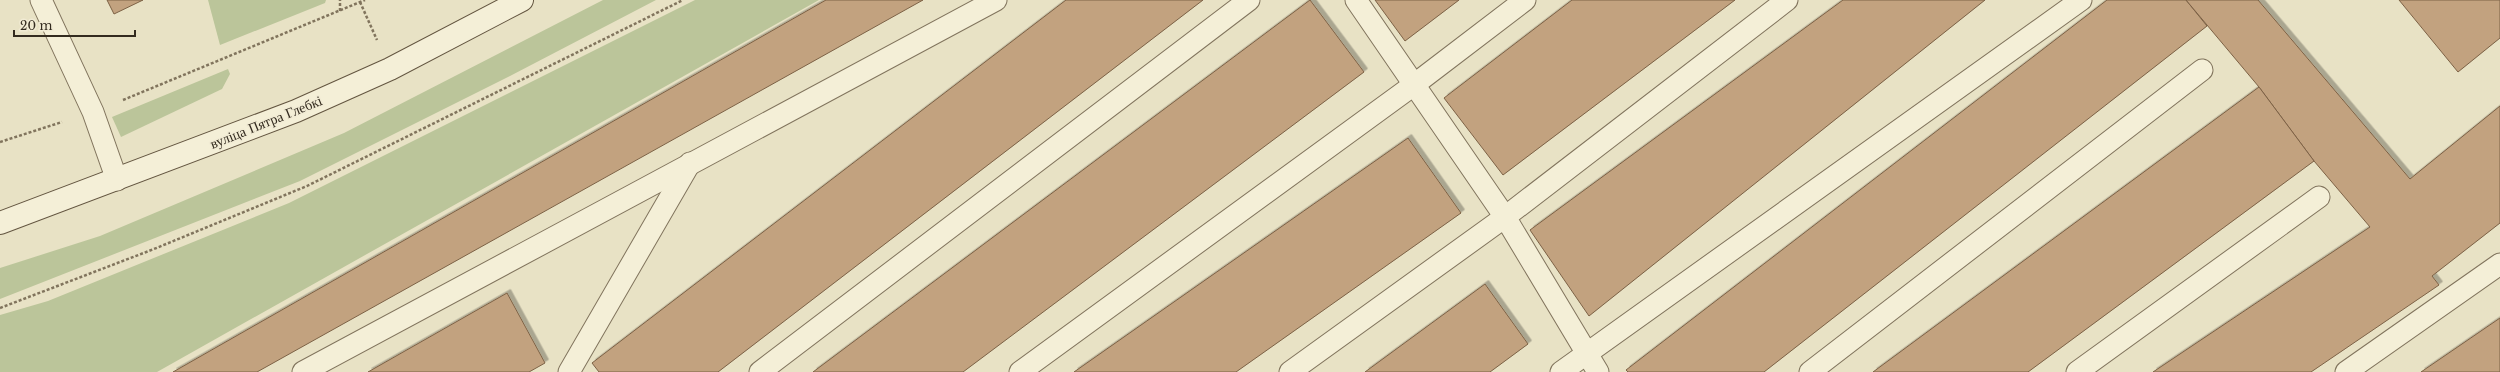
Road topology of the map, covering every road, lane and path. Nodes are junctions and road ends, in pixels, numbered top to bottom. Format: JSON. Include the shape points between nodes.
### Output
{"nodes":[{"id":1,"x":41,"y":0,"type":"edge"},
{"id":2,"x":340,"y":0,"type":"edge"},
{"id":3,"x":365,"y":0,"type":"edge"},
{"id":4,"x":522,"y":0,"type":"edge"},
{"id":5,"x":683,"y":0,"type":"edge"},
{"id":6,"x":996,"y":0,"type":"edge"},
{"id":7,"x":1249,"y":0,"type":"edge"},
{"id":8,"x":1356,"y":0,"type":"edge"},
{"id":9,"x":1525,"y":0,"type":"edge"},
{"id":10,"x":1787,"y":0,"type":"edge"},
{"id":11,"x":2081,"y":0,"type":"edge"},
{"id":12,"x":360,"y":2,"type":"junction"},
{"id":13,"x":340,"y":11,"type":"junction"},
{"id":14,"x":390,"y":69,"type":"junction"},
{"id":15,"x":2202,"y":70,"type":"dead end"},
{"id":16,"x":1415,"y":84,"type":"junction"},
{"id":17,"x":93,"y":112,"type":"junction"},
{"id":18,"x":0,"y":142,"type":"edge"},
{"id":19,"x":690,"y":164,"type":"junction"},
{"id":20,"x":117,"y":180,"type":"junction"},
{"id":21,"x":2319,"y":197,"type":"dead end"},
{"id":22,"x":1505,"y":217,"type":"junction"},
{"id":23,"x":0,"y":223,"type":"edge"},
{"id":24,"x":2500,"y":264,"type":"edge"},
{"id":25,"x":0,"y":308,"type":"edge"},
{"id":26,"x":1586,"y":354,"type":"junction"},
{"id":27,"x":303,"y":372,"type":"edge"},
{"id":28,"x":569,"y":372,"type":"edge"},
{"id":29,"x":760,"y":372,"type":"edge"},
{"id":30,"x":1020,"y":372,"type":"edge"},
{"id":31,"x":1290,"y":372,"type":"edge"},
{"id":32,"x":1561,"y":372,"type":"edge"},
{"id":33,"x":1598,"y":372,"type":"edge"},
{"id":34,"x":1810,"y":372,"type":"edge"},
{"id":35,"x":2077,"y":372,"type":"edge"},
{"id":36,"x":2346,"y":372,"type":"edge"}],
"edges":[{"from":1,"to":17,"type":"lane"},
{"from":2,"to":13,"type":"path"},
{"from":3,"to":12,"type":"path"},
{"from":4,"to":14,"type":"main road","name":"вуліца Пятра Глебкі"},
{"from":5,"to":25,"type":"path","via":[[307,186],[154,249]]},
{"from":6,"to":19,"type":"lane"},
{"from":7,"to":29,"type":"lane"},
{"from":8,"to":16,"type":"lane"},
{"from":9,"to":16,"type":"lane"},
{"from":10,"to":22,"type":"lane"},
{"from":11,"to":26,"type":"lane"},
{"from":12,"to":13,"type":"path"},
{"from":12,"to":14,"type":"path"},
{"from":13,"to":17,"type":"path"},
{"from":14,"to":20,"type":"main road","name":"вуліца Пятра Глебкі","via":[[296,111]]},
{"from":15,"to":34,"type":"lane"},
{"from":16,"to":22,"type":"lane"},
{"from":16,"to":30,"type":"lane"},
{"from":17,"to":18,"type":"path"},
{"from":17,"to":20,"type":"lane"},
{"from":19,"to":27,"type":"lane"},
{"from":19,"to":28,"type":"lane"},
{"from":20,"to":23,"type":"main road","name":"вуліца Пятра Глебкі"},
{"from":21,"to":35,"type":"lane"},
{"from":22,"to":26,"type":"lane"},
{"from":22,"to":31,"type":"lane"},
{"from":24,"to":36,"type":"lane"},
{"from":26,"to":32,"type":"lane"},
{"from":26,"to":33,"type":"lane"}]}
